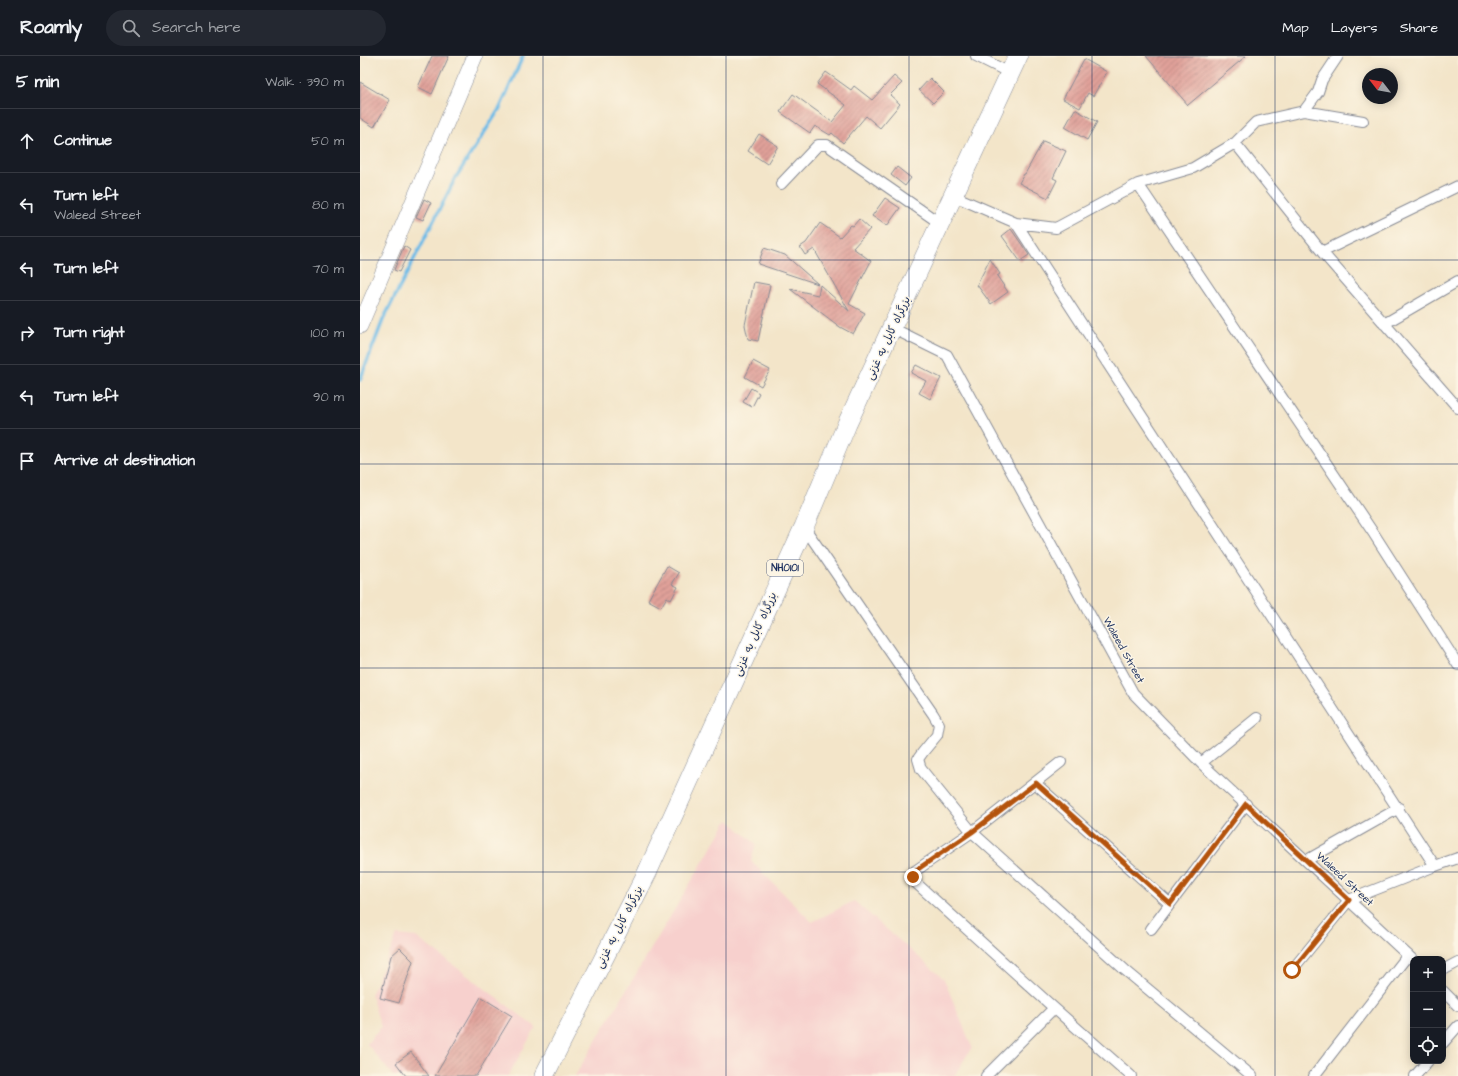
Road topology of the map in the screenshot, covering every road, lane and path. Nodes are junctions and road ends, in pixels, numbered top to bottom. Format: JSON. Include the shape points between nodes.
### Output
{"nodes":[{"id":1,"x":475,"y":56,"type":"edge"},
{"id":2,"x":976,"y":56,"type":"edge"},
{"id":3,"x":1018,"y":56,"type":"edge"},
{"id":4,"x":1338,"y":56,"type":"edge"},
{"id":5,"x":1010,"y":74,"type":"junction"},
{"id":6,"x":1304,"y":111,"type":"junction"},
{"id":7,"x":1363,"y":121,"type":"dead end"},
{"id":8,"x":1235,"y":143,"type":"junction"},
{"id":9,"x":781,"y":184,"type":"dead end"},
{"id":10,"x":1138,"y":184,"type":"junction"},
{"id":11,"x":1458,"y":186,"type":"edge"},
{"id":12,"x":954,"y":196,"type":"junction"},
{"id":13,"x":1016,"y":223,"type":"junction"},
{"id":14,"x":941,"y":224,"type":"junction"},
{"id":15,"x":1322,"y":252,"type":"junction"},
{"id":16,"x":1458,"y":281,"type":"edge"},
{"id":17,"x":1384,"y":324,"type":"junction"},
{"id":18,"x":360,"y":326,"type":"edge"},
{"id":19,"x":892,"y":328,"type":"junction"},
{"id":20,"x":1455,"y":398,"type":"edge"},
{"id":21,"x":1458,"y":408,"type":"edge"},
{"id":22,"x":804,"y":527,"type":"junction"},
{"id":23,"x":1458,"y":665,"type":"edge"},
{"id":24,"x":1257,"y":718,"type":"dead end"},
{"id":25,"x":1061,"y":762,"type":"dead end"},
{"id":26,"x":1200,"y":763,"type":"junction"},
{"id":27,"x":1036,"y":783,"type":"junction"},
{"id":28,"x":1246,"y":804,"type":"junction"},
{"id":29,"x":1399,"y":808,"type":"junction"},
{"id":30,"x":972,"y":832,"type":"junction"},
{"id":31,"x":1458,"y":858,"type":"edge"},
{"id":32,"x":1307,"y":860,"type":"junction"},
{"id":33,"x":1435,"y":866,"type":"junction"},
{"id":34,"x":1349,"y":900,"type":"junction"},
{"id":35,"x":1170,"y":904,"type":"junction"},
{"id":36,"x":1151,"y":929,"type":"dead end"},
{"id":37,"x":1410,"y":958,"type":"edge"},
{"id":38,"x":1458,"y":962,"type":"edge"},
{"id":39,"x":1446,"y":968,"type":"edge"},
{"id":40,"x":1292,"y":970,"type":"dead end"},
{"id":41,"x":1444,"y":992,"type":"edge"},
{"id":42,"x":1458,"y":1006,"type":"edge"},
{"id":43,"x":1054,"y":1008,"type":"junction"},
{"id":44,"x":1458,"y":1026,"type":"edge"},
{"id":45,"x":1446,"y":1040,"type":"edge"},
{"id":46,"x":1425,"y":1064,"type":"edge"},
{"id":47,"x":992,"y":1074,"type":"edge"},
{"id":48,"x":544,"y":1076,"type":"edge"},
{"id":49,"x":1131,"y":1076,"type":"edge"},
{"id":50,"x":1252,"y":1076,"type":"edge"},
{"id":51,"x":1314,"y":1076,"type":"edge"},
{"id":52,"x":1415,"y":1076,"type":"edge"}],
"edges":[{"from":1,"to":18,"type":"street"},
{"from":2,"to":5,"type":"street"},
{"from":3,"to":5,"type":"highway","name":"بزرگراه کابل به غزنی","number":"NH0101"},
{"from":4,"to":6,"type":"street"},
{"from":5,"to":12,"type":"highway","name":"بزرگراه کابل به غزنی","number":"NH0101"},
{"from":6,"to":7,"type":"street"},
{"from":6,"to":8,"type":"street","via":[[1256,122]]},
{"from":8,"to":10,"type":"street","via":[[1193,168]]},
{"from":8,"to":15,"type":"street"},
{"from":9,"to":14,"type":"street","via":[[818,145],[827,145]]},
{"from":10,"to":13,"type":"street","via":[[1056,228]]},
{"from":10,"to":23,"type":"street","via":[[1374,534]]},
{"from":11,"to":15,"type":"street"},
{"from":12,"to":13,"type":"street"},
{"from":12,"to":14,"type":"highway","name":"بزرگراه کابل به غزنی","number":"NH0101"},
{"from":13,"to":29,"type":"street"},
{"from":14,"to":19,"type":"highway","name":"بزرگراه کابل به غزنی","number":"NH0101"},
{"from":15,"to":17,"type":"street"},
{"from":16,"to":17,"type":"street"},
{"from":17,"to":20,"type":"street"},
{"from":19,"to":22,"type":"highway","name":"بزرگراه کابل به غزنی","number":"NH0101","via":[[847,424]]},
{"from":19,"to":26,"type":"street","name":"Waleed Street","via":[[947,355],[1133,693]]},
{"from":20,"to":21,"type":"street"},
{"from":22,"to":30,"type":"street","via":[[939,724],[937,735],[918,760],[921,769]]},
{"from":22,"to":48,"type":"highway","name":"بزرگراه کابل به غزنی","number":"NH0101","via":[[647,873]]},
{"from":24,"to":26,"type":"street"},
{"from":25,"to":27,"type":"street"},
{"from":26,"to":28,"type":"street","name":"Waleed Street"},
{"from":27,"to":30,"type":"street"},
{"from":27,"to":35,"type":"street"},
{"from":28,"to":32,"type":"street","name":"Waleed Street"},
{"from":28,"to":35,"type":"street"},
{"from":29,"to":32,"type":"street"},
{"from":29,"to":33,"type":"street"},
{"from":30,"to":43,"type":"street","via":[[915,871],[913,877],[916,883]]},
{"from":30,"to":50,"type":"street","via":[[1125,970]]},
{"from":31,"to":33,"type":"street"},
{"from":32,"to":34,"type":"street","name":"Waleed Street"},
{"from":33,"to":34,"type":"street"},
{"from":34,"to":37,"type":"street","name":"Waleed Street"},
{"from":34,"to":40,"type":"street"},
{"from":35,"to":36,"type":"street"},
{"from":37,"to":51,"type":"street"},
{"from":38,"to":39,"type":"street"},
{"from":41,"to":42,"type":"street"},
{"from":43,"to":47,"type":"street"},
{"from":43,"to":49,"type":"street"},
{"from":44,"to":45,"type":"street"},
{"from":46,"to":52,"type":"street"}]}
